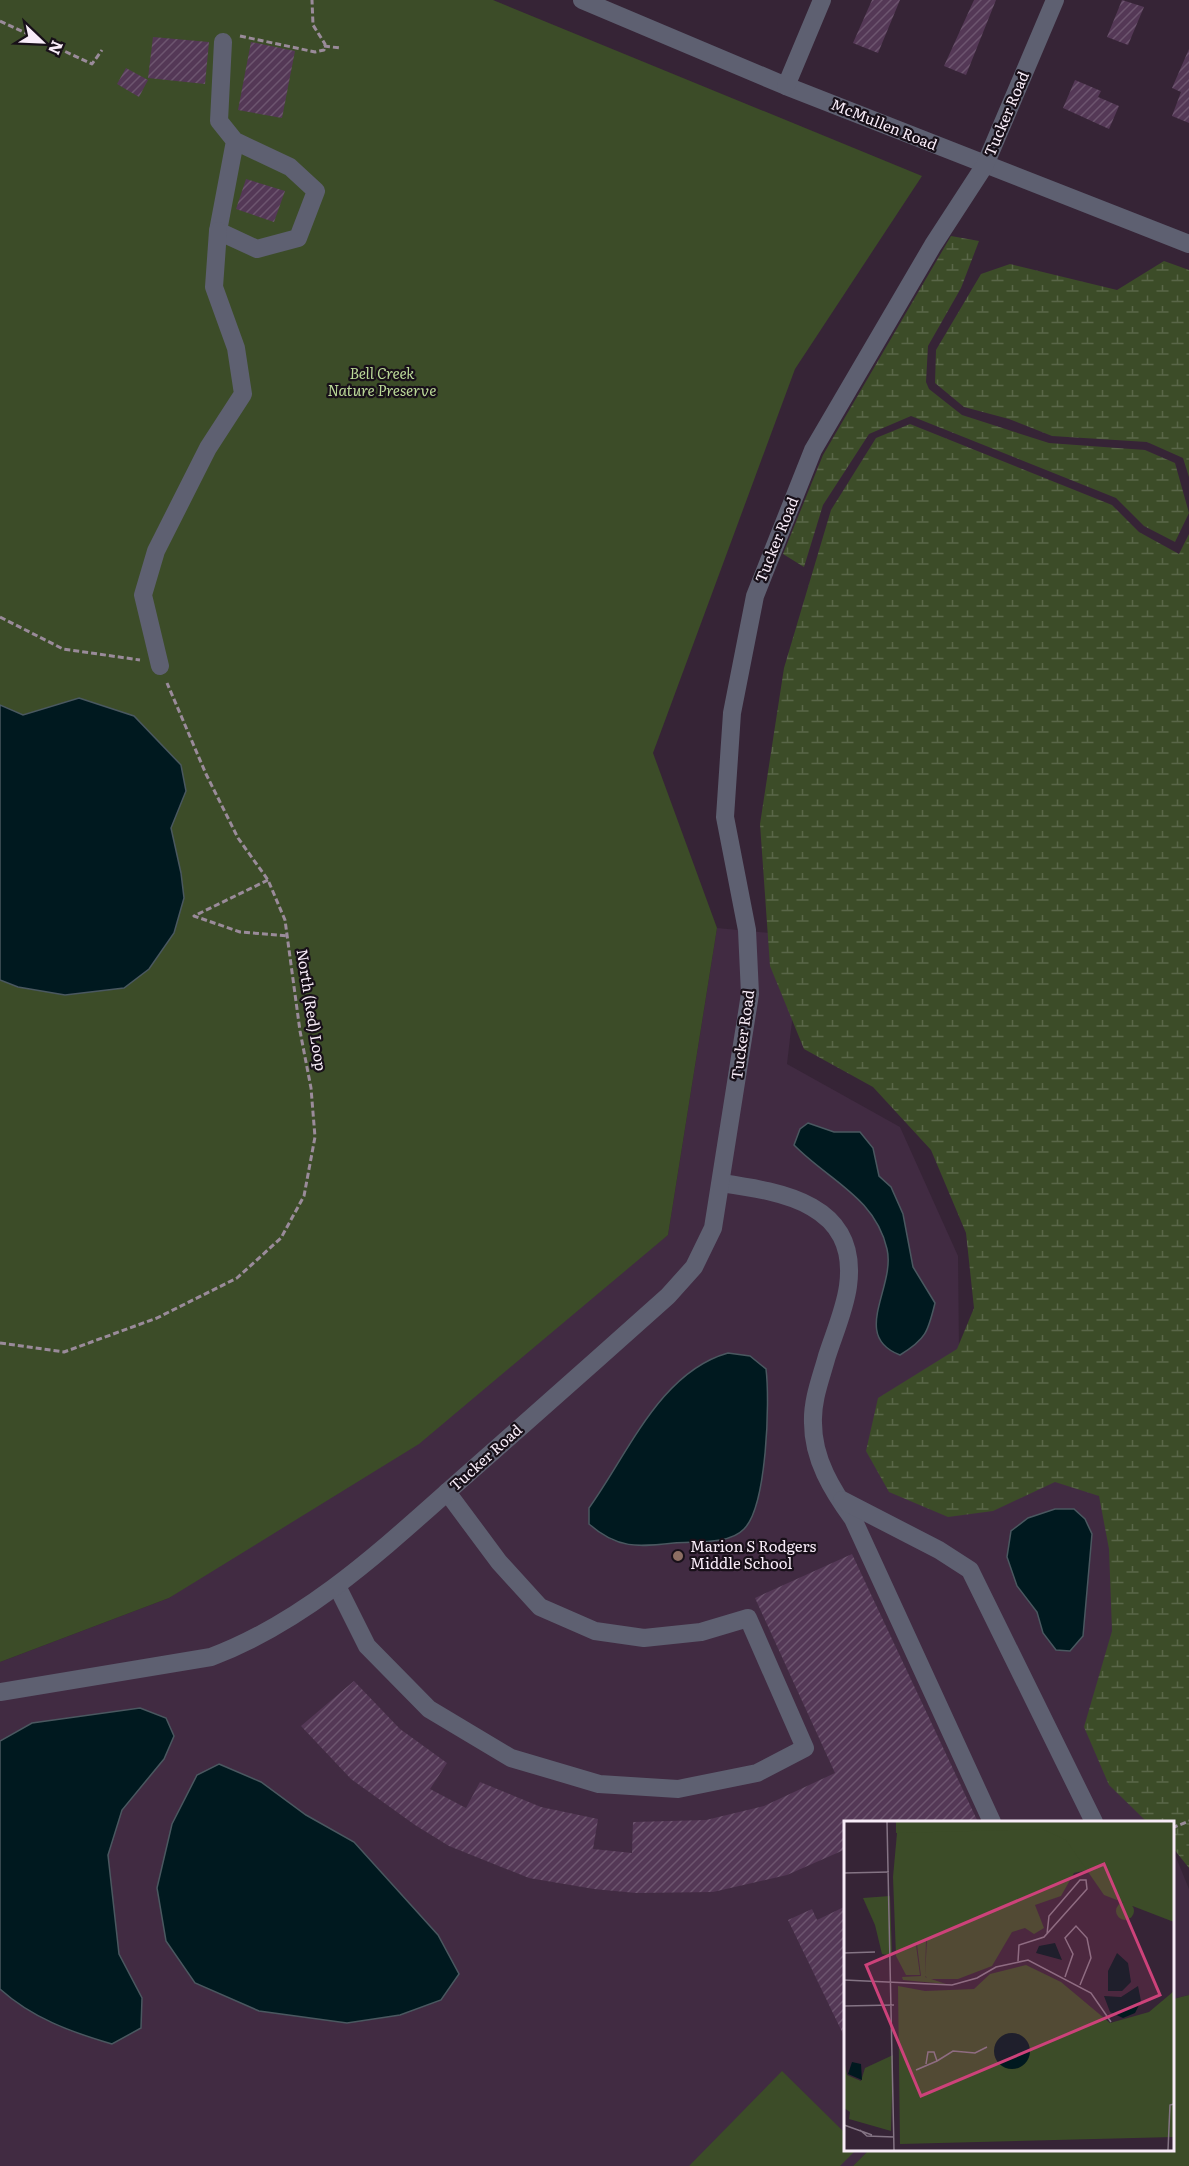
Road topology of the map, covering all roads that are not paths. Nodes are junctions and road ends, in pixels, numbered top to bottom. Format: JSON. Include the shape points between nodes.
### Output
{"nodes":[{"id":1,"x":582,"y":0,"type":"edge"},
{"id":2,"x":822,"y":0,"type":"edge"},
{"id":3,"x":1055,"y":0,"type":"edge"},
{"id":4,"x":227,"y":39,"type":"road end"},
{"id":5,"x":786,"y":87,"type":"junction"},
{"id":6,"x":235,"y":141,"type":"junction"},
{"id":7,"x":985,"y":165,"type":"junction"},
{"id":8,"x":218,"y":231,"type":"junction"},
{"id":9,"x":1189,"y":244,"type":"edge"},
{"id":10,"x":160,"y":666,"type":"road end"},
{"id":11,"x":721,"y":1183,"type":"junction"},
{"id":12,"x":447,"y":1492,"type":"junction"},
{"id":13,"x":838,"y":1497,"type":"junction"},
{"id":14,"x":337,"y":1586,"type":"junction"},
{"id":15,"x":0,"y":1692,"type":"edge"},
{"id":16,"x":992,"y":1821,"type":"edge"},
{"id":17,"x":1094,"y":1821,"type":"edge"}],
"edges":[{"from":1,"to":5,"type":"street","name":"McMullen Road"},
{"from":2,"to":5,"type":"street"},
{"from":3,"to":7,"type":"street","name":"Tucker Road"},
{"from":4,"to":6,"type":"street","via":[[219,121]]},
{"from":5,"to":7,"type":"street","name":"McMullen Road"},
{"from":6,"to":8,"type":"street"},
{"from":6,"to":8,"type":"street","via":[[290,167],[316,191],[298,238],[257,249]]},
{"from":7,"to":9,"type":"street","name":"McMullen Road"},
{"from":7,"to":11,"type":"street","name":"Tucker Road","via":[[933,245],[813,450],[755,596],[732,713],[725,817],[747,930],[750,994]]},
{"from":8,"to":10,"type":"street","via":[[214,287],[236,348],[243,394],[208,448],[156,551],[143,595]]},
{"from":11,"to":12,"type":"street","name":"Tucker Road","via":[[708,1238],[681,1283]]},
{"from":11,"to":13,"type":"street","via":[[800,1199],[834,1223],[844,1242],[849,1264],[848,1287],[815,1398],[812,1422],[820,1464]]},
{"from":12,"to":14,"type":"street","name":"Tucker Road"},
{"from":12,"to":14,"type":"street","via":[[499,1562],[540,1607],[595,1631],[644,1638],[701,1632],[748,1618],[806,1748],[757,1773],[678,1789],[599,1784],[511,1758],[429,1709],[367,1646]]},
{"from":13,"to":16,"type":"street","via":[[853,1519]]},
{"from":13,"to":17,"type":"street","via":[[970,1570]]},
{"from":14,"to":15,"type":"street","name":"Tucker Road","via":[[241,1646],[211,1657]]}]}
